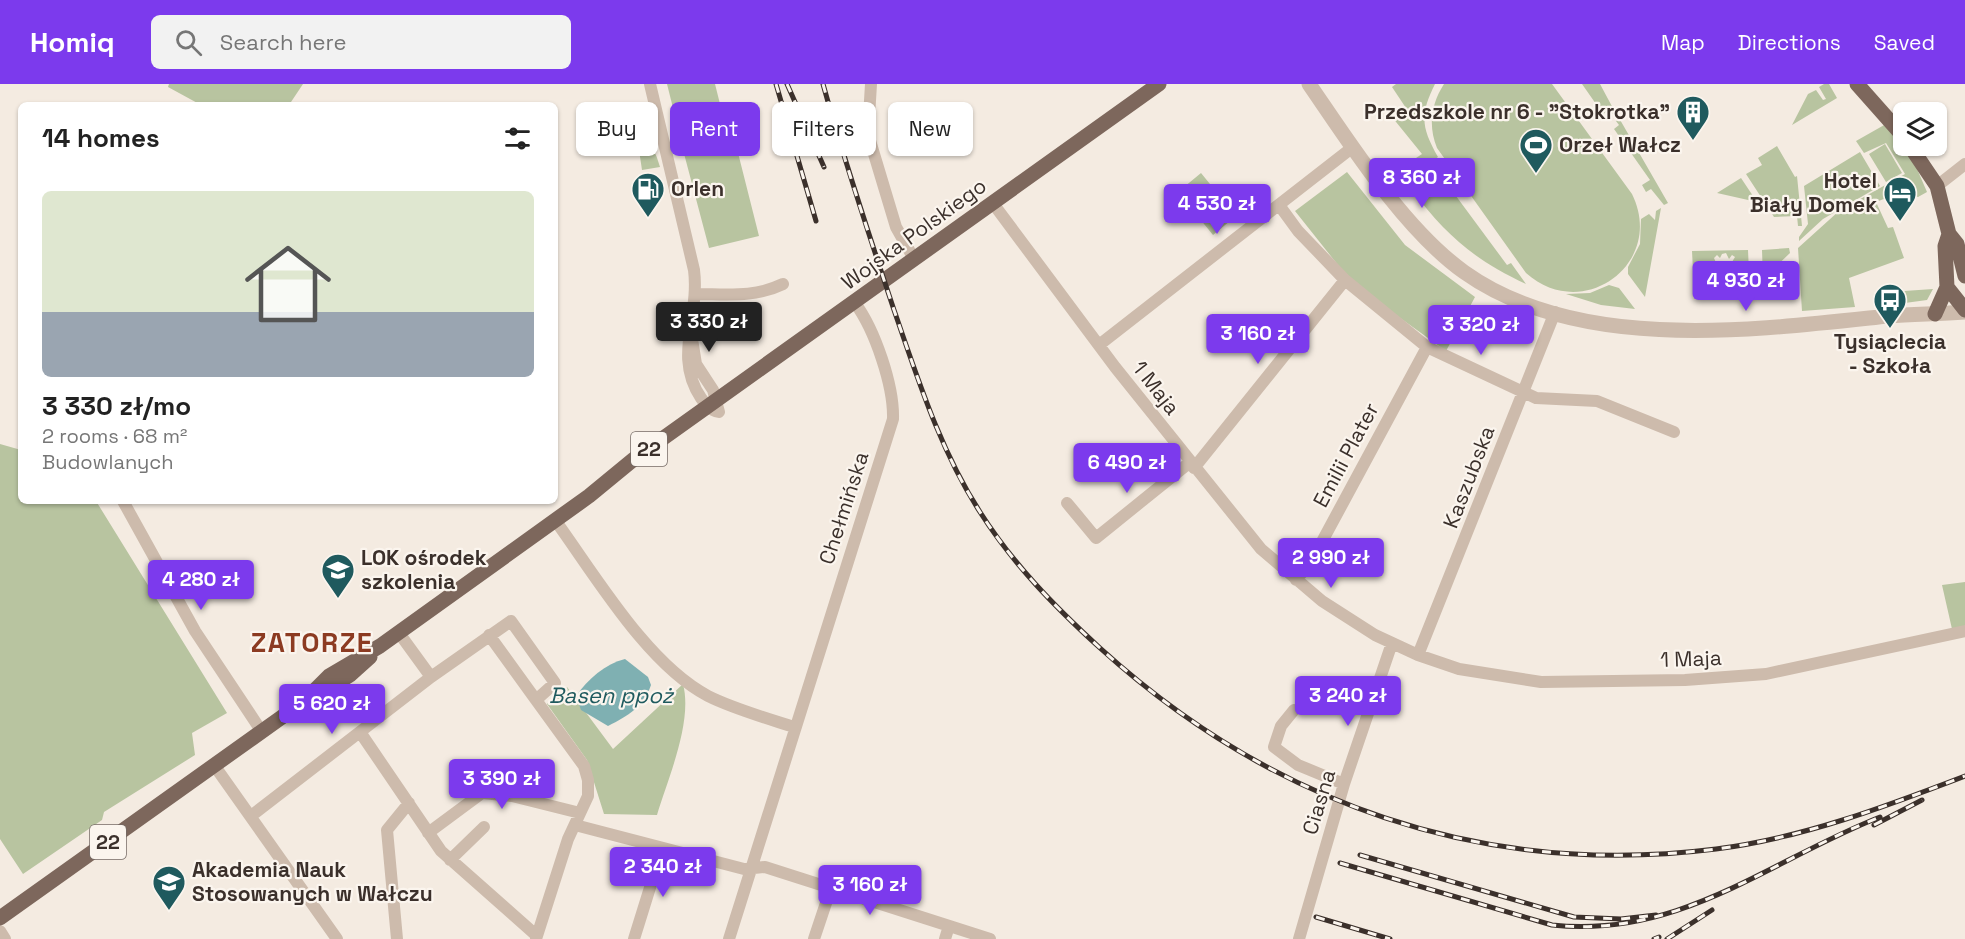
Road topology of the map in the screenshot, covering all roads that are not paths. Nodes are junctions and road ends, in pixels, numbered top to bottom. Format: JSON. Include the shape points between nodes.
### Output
{"nodes":[{"id":1,"x":650,"y":84,"type":"edge"},
{"id":2,"x":871,"y":84,"type":"edge"},
{"id":3,"x":1159,"y":84,"type":"edge"},
{"id":4,"x":1309,"y":84,"type":"edge"},
{"id":5,"x":1861,"y":87,"type":"edge"},
{"id":6,"x":1893,"y":124,"type":"edge"},
{"id":7,"x":1353,"y":147,"type":"junction"},
{"id":8,"x":1917,"y":156,"type":"edge"},
{"id":9,"x":1965,"y":164,"type":"edge"},
{"id":10,"x":1937,"y":186,"type":"junction"},
{"id":11,"x":992,"y":202,"type":"junction"},
{"id":12,"x":1279,"y":205,"type":"junction"},
{"id":13,"x":1949,"y":234,"type":"junction"},
{"id":14,"x":914,"y":259,"type":"junction"},
{"id":15,"x":1965,"y":276,"type":"edge"},
{"id":16,"x":1345,"y":280,"type":"junction"},
{"id":17,"x":783,"y":284,"type":"dead end"},
{"id":18,"x":1947,"y":287,"type":"junction"},
{"id":19,"x":695,"y":294,"type":"junction"},
{"id":20,"x":855,"y":303,"type":"junction"},
{"id":21,"x":1965,"y":311,"type":"edge"},
{"id":22,"x":1555,"y":312,"type":"junction"},
{"id":23,"x":841,"y":314,"type":"junction"},
{"id":24,"x":1935,"y":314,"type":"junction"},
{"id":25,"x":691,"y":333,"type":"junction"},
{"id":26,"x":1099,"y":345,"type":"junction"},
{"id":27,"x":1427,"y":346,"type":"junction"},
{"id":28,"x":744,"y":381,"type":"junction"},
{"id":29,"x":707,"y":382,"type":"junction"},
{"id":30,"x":1523,"y":393,"type":"junction"},
{"id":31,"x":714,"y":407,"type":"junction"},
{"id":32,"x":1674,"y":432,"type":"dead end"},
{"id":33,"x":1192,"y":465,"type":"junction"},
{"id":34,"x":1067,"y":503,"type":"dead end"},
{"id":35,"x":125,"y":504,"type":"edge"},
{"id":36,"x":555,"y":520,"type":"junction"},
{"id":37,"x":1296,"y":580,"type":"junction"},
{"id":38,"x":1965,"y":631,"type":"edge"},
{"id":39,"x":399,"y":633,"type":"junction"},
{"id":40,"x":489,"y":635,"type":"junction"},
{"id":41,"x":1392,"y":643,"type":"junction"},
{"id":42,"x":1418,"y":655,"type":"junction"},
{"id":43,"x":431,"y":677,"type":"junction"},
{"id":44,"x":536,"y":700,"type":"junction"},
{"id":45,"x":1293,"y":710,"type":"dead end"},
{"id":46,"x":794,"y":727,"type":"junction"},
{"id":47,"x":262,"y":732,"type":"junction"},
{"id":48,"x":360,"y":732,"type":"junction"},
{"id":49,"x":214,"y":765,"type":"junction"},
{"id":50,"x":1344,"y":784,"type":"junction"},
{"id":51,"x":410,"y":803,"type":"junction"},
{"id":52,"x":251,"y":816,"type":"junction"},
{"id":53,"x":578,"y":819,"type":"junction"},
{"id":54,"x":484,"y":827,"type":"dead end"},
{"id":55,"x":428,"y":833,"type":"junction"},
{"id":56,"x":662,"y":849,"type":"junction"},
{"id":57,"x":450,"y":860,"type":"junction"},
{"id":58,"x":752,"y":868,"type":"junction"},
{"id":59,"x":831,"y":888,"type":"junction"},
{"id":60,"x":0,"y":918,"type":"edge"},
{"id":61,"x":949,"y":926,"type":"junction"},
{"id":62,"x":0,"y":931,"type":"edge"},
{"id":63,"x":537,"y":938,"type":"edge"},
{"id":64,"x":5,"y":939,"type":"edge"},
{"id":65,"x":337,"y":939,"type":"edge"},
{"id":66,"x":397,"y":939,"type":"edge"},
{"id":67,"x":634,"y":939,"type":"edge"},
{"id":68,"x":729,"y":939,"type":"edge"},
{"id":69,"x":814,"y":939,"type":"edge"},
{"id":70,"x":945,"y":939,"type":"edge"},
{"id":71,"x":990,"y":939,"type":"edge"},
{"id":72,"x":1299,"y":939,"type":"edge"}],
"edges":[{"from":1,"to":19,"type":"street","via":[[694,270]]},
{"from":2,"to":14,"type":"street","via":[[868,134],[899,235]]},
{"from":3,"to":11,"type":"main road","name":"Wojska Polskiego","number":"22"},
{"from":4,"to":7,"type":"street"},
{"from":5,"to":6,"type":"main road"},
{"from":7,"to":12,"type":"street"},
{"from":7,"to":22,"type":"street","via":[[1410,221],[1464,272],[1509,296]]},
{"from":8,"to":10,"type":"main road"},
{"from":9,"to":10,"type":"street"},
{"from":10,"to":13,"type":"main road"},
{"from":11,"to":14,"type":"main road","name":"Wojska Polskiego","number":"22"},
{"from":11,"to":26,"type":"street","name":"1 Maja"},
{"from":12,"to":16,"type":"street"},
{"from":12,"to":26,"type":"street"},
{"from":13,"to":15,"type":"main road","via":[[1957,244]]},
{"from":13,"to":18,"type":"main road","via":[[1945,246]]},
{"from":14,"to":20,"type":"main road","name":"Wojska Polskiego","number":"22"},
{"from":16,"to":27,"type":"street"},
{"from":16,"to":33,"type":"street"},
{"from":17,"to":19,"type":"street","via":[[747,295]]},
{"from":18,"to":21,"type":"main road"},
{"from":18,"to":24,"type":"main road"},
{"from":19,"to":25,"type":"street"},
{"from":20,"to":23,"type":"main road","name":"Wojska Polskiego","number":"22"},
{"from":20,"to":46,"type":"street","name":"Chełmińska","via":[[866,321],[890,388],[892,419]]},
{"from":21,"to":24,"type":"street"},
{"from":22,"to":24,"type":"street","via":[[1617,327],[1671,330],[1781,327]]},
{"from":22,"to":30,"type":"street","name":"Kaszubska"},
{"from":23,"to":28,"type":"main road","name":"Wojska Polskiego","number":"22"},
{"from":23,"to":31,"type":"main road","name":"Wojska Polskiego","number":"22","via":[[778,369]]},
{"from":25,"to":29,"type":"street","via":[[696,364]]},
{"from":25,"to":31,"type":"street","via":[[687,352],[689,378]]},
{"from":26,"to":33,"type":"street","name":"1 Maja"},
{"from":27,"to":30,"type":"street"},
{"from":27,"to":37,"type":"street","name":"Emilii Plater","via":[[1311,562]]},
{"from":28,"to":29,"type":"street","via":[[723,385]]},
{"from":28,"to":31,"type":"main road","name":"Wojska Polskiego","number":"22"},
{"from":29,"to":31,"type":"street"},
{"from":30,"to":32,"type":"street","via":[[1536,398],[1597,401]]},
{"from":30,"to":42,"type":"street","name":"Kaszubska"},
{"from":31,"to":36,"type":"main road","name":"Wojska Polskiego","number":"22","via":[[640,468],[592,493]]},
{"from":33,"to":34,"type":"street","via":[[1096,538]]},
{"from":33,"to":37,"type":"street","name":"1 Maja","via":[[1261,549]]},
{"from":35,"to":47,"type":"street","via":[[195,631]]},
{"from":36,"to":39,"type":"main road","name":"Wojska Polskiego","number":"22"},
{"from":36,"to":46,"type":"street","via":[[633,627],[684,679],[708,695]]},
{"from":37,"to":41,"type":"street","name":"1 Maja","via":[[1322,601]]},
{"from":38,"to":42,"type":"street","name":"1 Maja","via":[[1766,674],[1685,680],[1541,682],[1459,669]]},
{"from":39,"to":43,"type":"street"},
{"from":39,"to":47,"type":"main road","name":"Wojska Polskiego","number":"22","via":[[329,676],[303,702]]},
{"from":40,"to":43,"type":"street"},
{"from":40,"to":44,"type":"street"},
{"from":40,"to":44,"type":"street","via":[[511,621],[555,683]]},
{"from":41,"to":42,"type":"street","name":"1 Maja"},
{"from":41,"to":50,"type":"street","name":"Ciasna"},
{"from":43,"to":48,"type":"street"},
{"from":44,"to":53,"type":"street","via":[[584,766],[588,796]]},
{"from":45,"to":50,"type":"street","via":[[1281,726],[1274,747],[1298,765]]},
{"from":46,"to":58,"type":"street","name":"Chełmińska"},
{"from":47,"to":49,"type":"main road","name":"Wojska Polskiego","number":"22"},
{"from":48,"to":51,"type":"street"},
{"from":48,"to":52,"type":"street"},
{"from":49,"to":52,"type":"street"},
{"from":49,"to":60,"type":"main road","name":"Wojska Polskiego","number":"22"},
{"from":50,"to":72,"type":"street","name":"Ciasna"},
{"from":51,"to":55,"type":"street"},
{"from":51,"to":66,"type":"street","via":[[387,830]]},
{"from":52,"to":65,"type":"street"},
{"from":53,"to":55,"type":"street","via":[[512,796],[482,793]]},
{"from":53,"to":56,"type":"street"},
{"from":53,"to":63,"type":"street"},
{"from":54,"to":57,"type":"street"},
{"from":55,"to":57,"type":"street"},
{"from":56,"to":58,"type":"street"},
{"from":56,"to":67,"type":"street"},
{"from":57,"to":63,"type":"street"},
{"from":58,"to":59,"type":"street","via":[[765,867]]},
{"from":58,"to":68,"type":"street","name":"Chełmińska"},
{"from":59,"to":61,"type":"street"},
{"from":59,"to":69,"type":"street"},
{"from":61,"to":70,"type":"street"},
{"from":61,"to":71,"type":"street"},
{"from":62,"to":64,"type":"street"}]}
